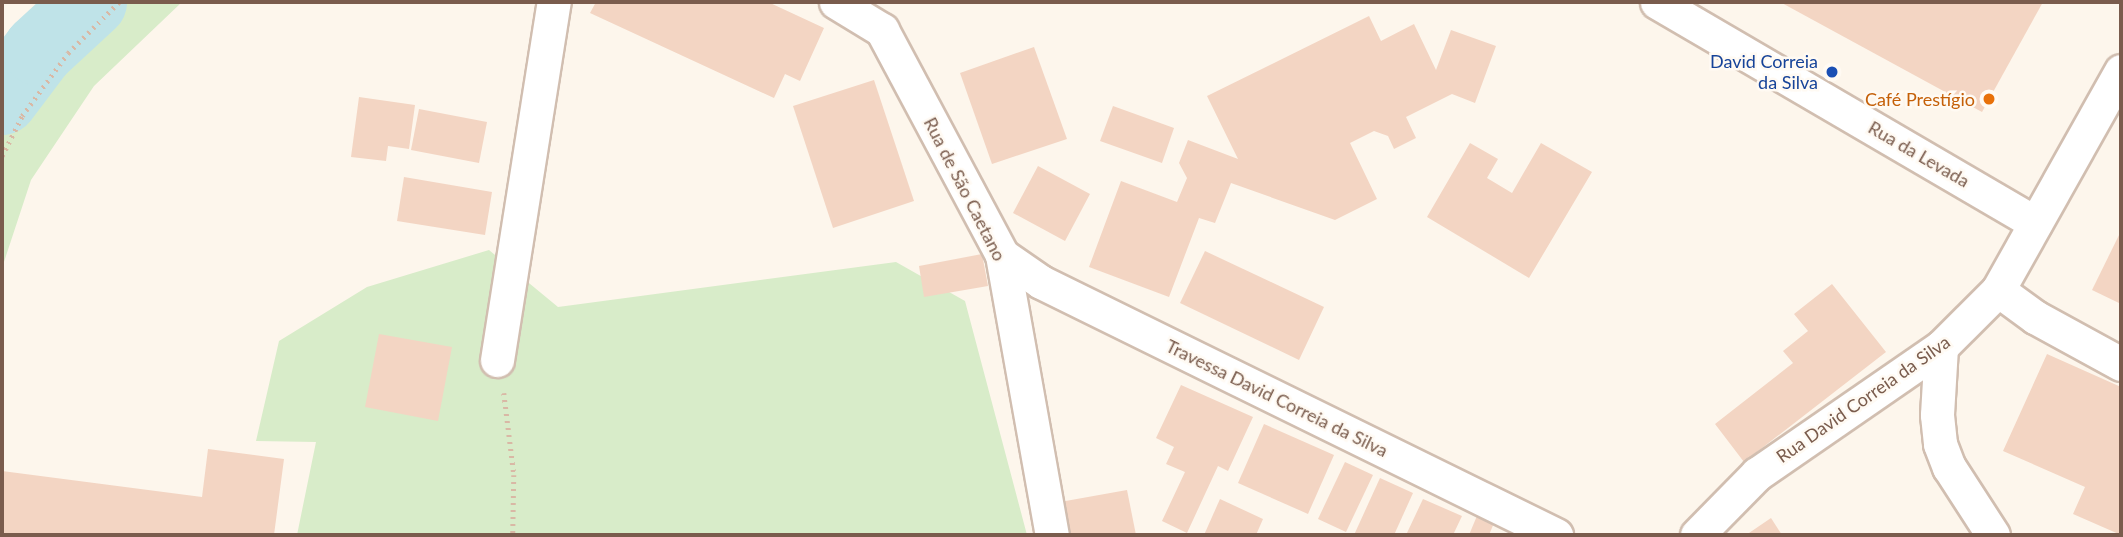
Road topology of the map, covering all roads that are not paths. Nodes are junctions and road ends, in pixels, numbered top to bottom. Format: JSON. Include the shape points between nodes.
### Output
{"nodes":[{"id":1,"x":554,"y":2,"type":"edge"},
{"id":2,"x":836,"y":2,"type":"edge"},
{"id":3,"x":1657,"y":2,"type":"edge"},
{"id":4,"x":2121,"y":71,"type":"edge"},
{"id":5,"x":2035,"y":223,"type":"junction"},
{"id":6,"x":1002,"y":255,"type":"junction"},
{"id":7,"x":1998,"y":290,"type":"junction"},
{"id":8,"x":1941,"y":347,"type":"junction"},
{"id":9,"x":497,"y":360,"type":"road end"},
{"id":10,"x":2121,"y":364,"type":"edge"},
{"id":11,"x":1052,"y":535,"type":"edge"},
{"id":12,"x":1556,"y":535,"type":"edge"},
{"id":13,"x":1697,"y":535,"type":"edge"},
{"id":14,"x":1993,"y":535,"type":"edge"}],
"edges":[{"from":1,"to":9,"type":"street"},
{"from":2,"to":6,"type":"street","name":"Rua de São Caetano","via":[[883,30]]},
{"from":3,"to":5,"type":"street","name":"Rua da Levada"},
{"from":4,"to":5,"type":"street","name":"Rua David Correia da Silva"},
{"from":5,"to":7,"type":"street","name":"Rua David Correia da Silva"},
{"from":6,"to":11,"type":"street","name":"Rua de São Caetano"},
{"from":6,"to":12,"type":"street","name":"Travessa David Correia da Silva","via":[[1041,282]]},
{"from":7,"to":8,"type":"street","name":"Rua David Correia da Silva"},
{"from":7,"to":10,"type":"street","via":[[2035,317]]},
{"from":8,"to":13,"type":"street","name":"Rua David Correia da Silva","via":[[1757,474]]},
{"from":8,"to":14,"type":"street","via":[[1940,444],[1949,467]]}]}
